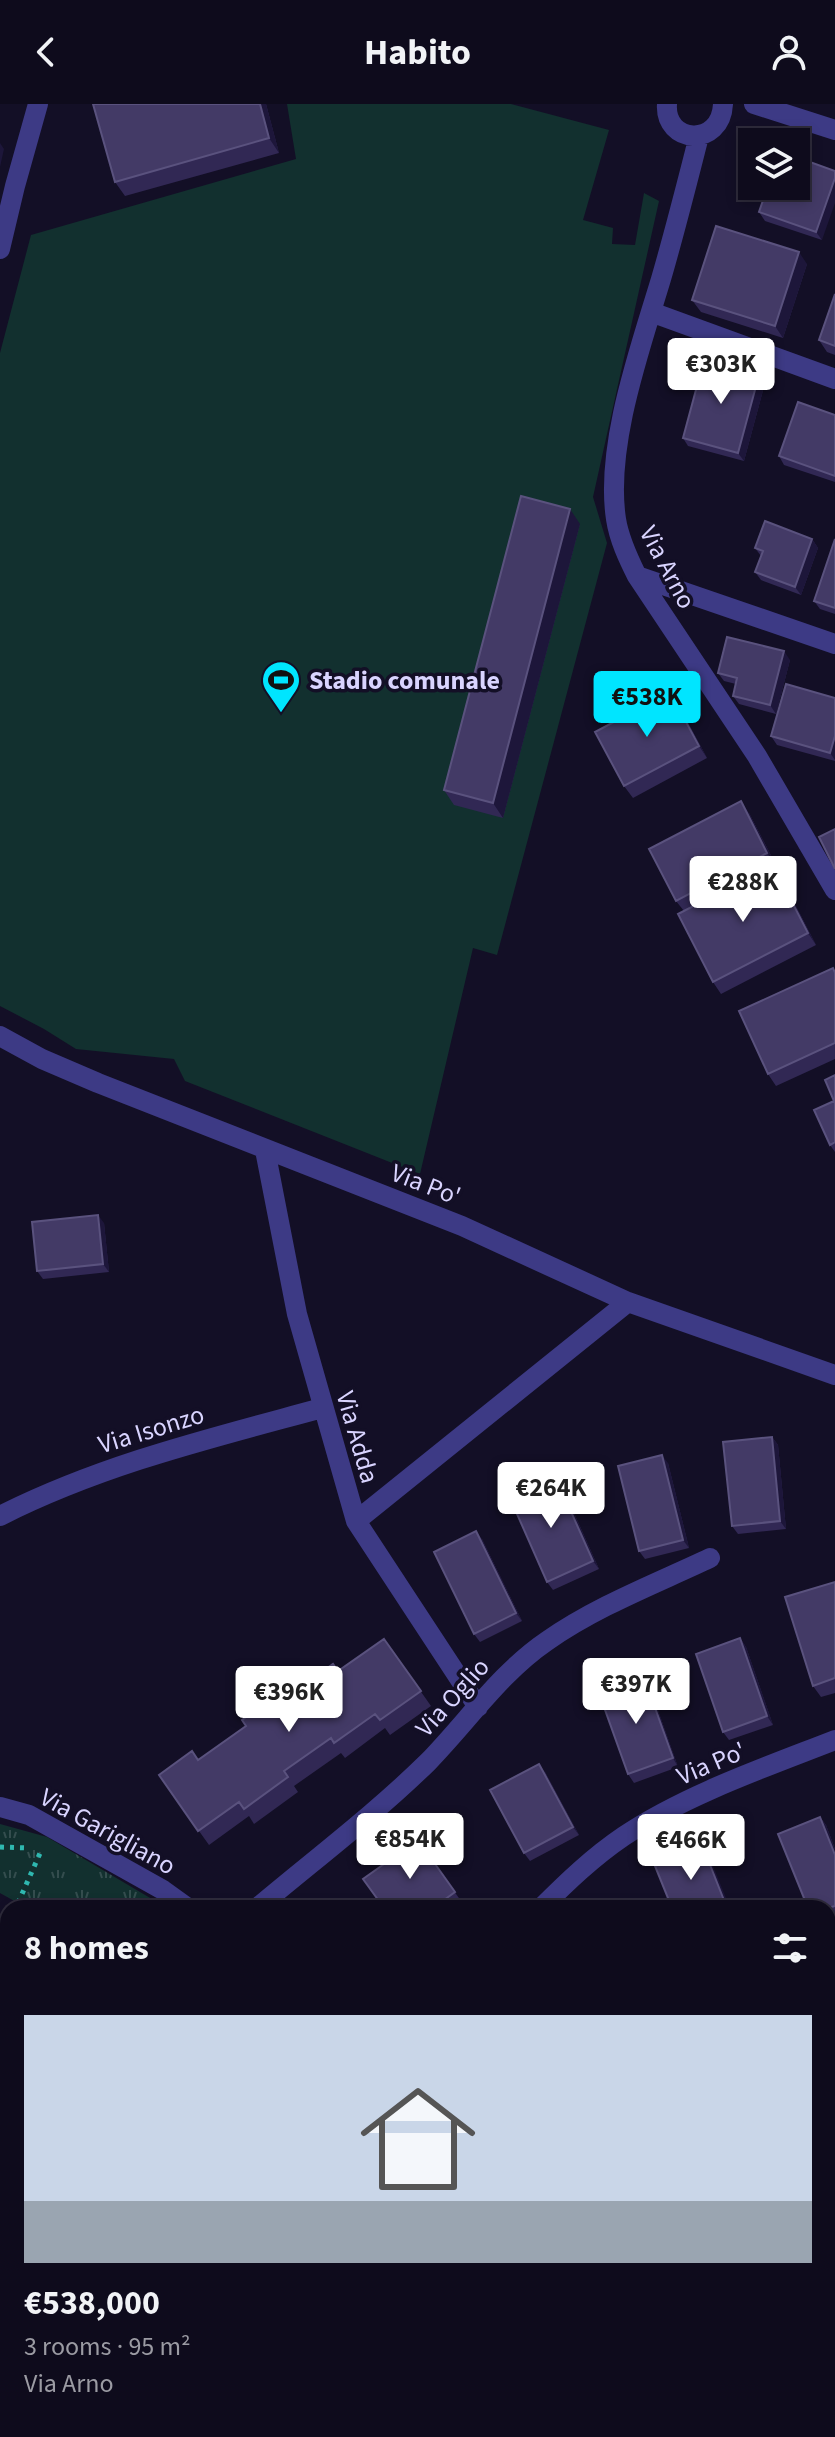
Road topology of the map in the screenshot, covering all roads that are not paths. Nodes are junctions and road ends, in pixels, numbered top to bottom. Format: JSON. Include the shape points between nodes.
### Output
{"nodes":[{"id":1,"x":38,"y":104,"type":"edge"},
{"id":2,"x":667,"y":104,"type":"edge"},
{"id":3,"x":723,"y":104,"type":"edge"},
{"id":4,"x":754,"y":104,"type":"edge"},
{"id":5,"x":835,"y":130,"type":"edge"},
{"id":6,"x":699,"y":136,"type":"junction"},
{"id":7,"x":0,"y":249,"type":"edge"},
{"id":8,"x":651,"y":312,"type":"junction"},
{"id":9,"x":835,"y":379,"type":"edge"},
{"id":10,"x":637,"y":576,"type":"junction"},
{"id":11,"x":835,"y":644,"type":"edge"},
{"id":12,"x":835,"y":890,"type":"edge"},
{"id":13,"x":0,"y":1036,"type":"edge"},
{"id":14,"x":265,"y":1150,"type":"junction"},
{"id":15,"x":628,"y":1302,"type":"junction"},
{"id":16,"x":835,"y":1375,"type":"edge"},
{"id":17,"x":322,"y":1408,"type":"junction"},
{"id":18,"x":0,"y":1516,"type":"edge"},
{"id":19,"x":356,"y":1521,"type":"junction"},
{"id":20,"x":710,"y":1558,"type":"dead end"},
{"id":21,"x":478,"y":1707,"type":"junction"},
{"id":22,"x":835,"y":1740,"type":"edge"},
{"id":23,"x":0,"y":1807,"type":"edge"},
{"id":24,"x":177,"y":1900,"type":"edge"},
{"id":25,"x":266,"y":1900,"type":"edge"},
{"id":26,"x":549,"y":1900,"type":"edge"}],
"edges":[{"from":1,"to":7,"type":"street"},
{"from":2,"to":6,"type":"street","via":[[674,127]]},
{"from":3,"to":6,"type":"street","via":[[718,125]]},
{"from":4,"to":5,"type":"street"},
{"from":6,"to":8,"type":"street","name":"Via Arno"},
{"from":8,"to":9,"type":"street"},
{"from":8,"to":10,"type":"street","name":"Via Arno","via":[[614,478],[616,521]]},
{"from":10,"to":11,"type":"street"},
{"from":10,"to":12,"type":"street","name":"Via Arno","via":[[757,756]]},
{"from":13,"to":14,"type":"street","name":"Via Po'","via":[[42,1059]]},
{"from":14,"to":15,"type":"street","name":"Via Po'","via":[[462,1226]]},
{"from":14,"to":17,"type":"street","name":"Via Adda","via":[[297,1314]]},
{"from":15,"to":16,"type":"street","name":"Via Po'"},
{"from":15,"to":19,"type":"street"},
{"from":17,"to":18,"type":"street","name":"Via Isonzo","via":[[125,1462]]},
{"from":17,"to":19,"type":"street","name":"Via Adda"},
{"from":19,"to":21,"type":"street","name":"Via Adda"},
{"from":20,"to":21,"type":"street","name":"Via Oglio","via":[[567,1628],[509,1672]]},
{"from":21,"to":25,"type":"street","name":"Via Oglio","via":[[416,1773]]},
{"from":22,"to":26,"type":"street","name":"Via Po'","via":[[645,1823],[592,1859]]},
{"from":23,"to":24,"type":"street","name":"Via Garigliano","via":[[29,1815]]}]}
